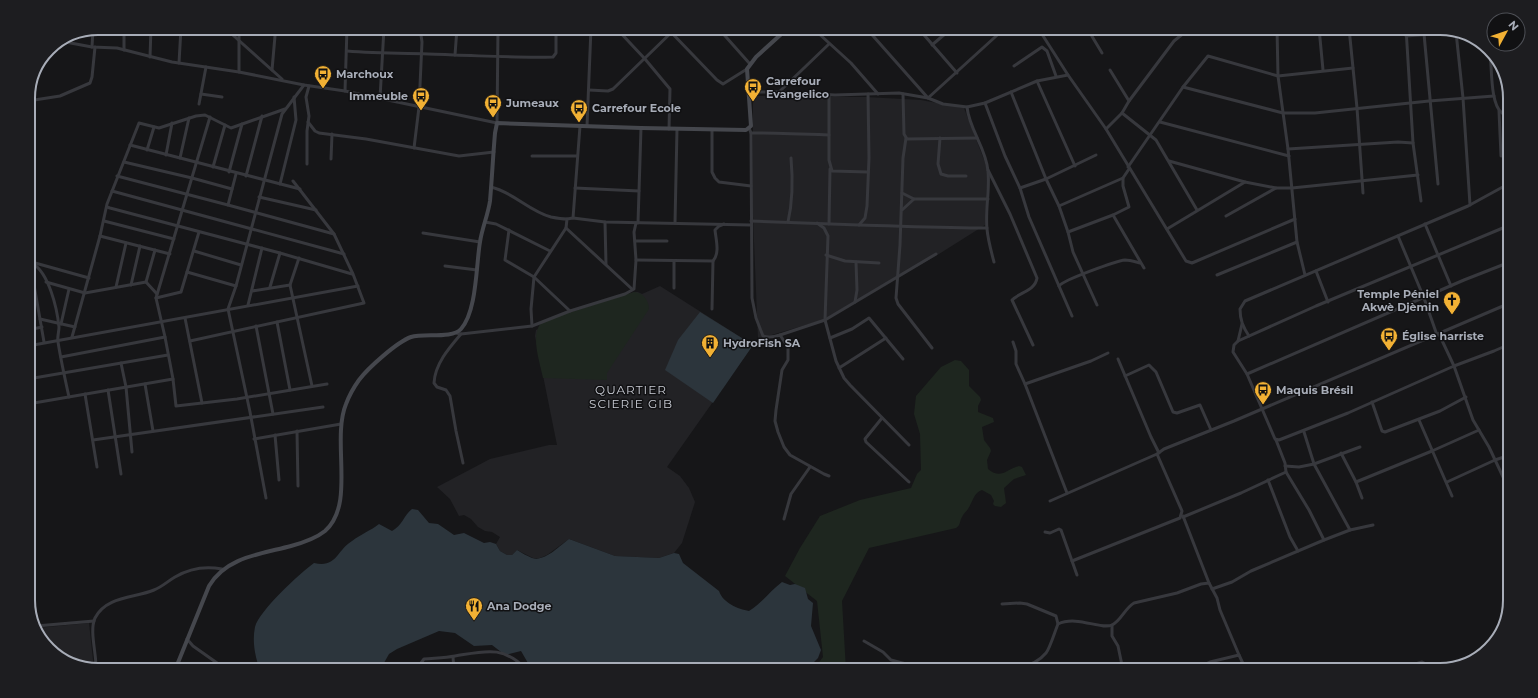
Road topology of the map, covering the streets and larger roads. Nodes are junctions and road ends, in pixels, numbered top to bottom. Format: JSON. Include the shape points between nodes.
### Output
{"nodes":[{"id":1,"x":93,"y":35,"type":"edge"},
{"id":2,"x":124,"y":35,"type":"edge"},
{"id":3,"x":151,"y":35,"type":"edge"},
{"id":4,"x":181,"y":35,"type":"edge"},
{"id":5,"x":233,"y":35,"type":"edge"},
{"id":6,"x":240,"y":35,"type":"edge"},
{"id":7,"x":347,"y":35,"type":"edge"},
{"id":8,"x":384,"y":35,"type":"edge"},
{"id":9,"x":421,"y":35,"type":"edge"},
{"id":10,"x":456,"y":35,"type":"edge"},
{"id":11,"x":498,"y":35,"type":"edge"},
{"id":12,"x":556,"y":35,"type":"edge"},
{"id":13,"x":591,"y":35,"type":"edge"},
{"id":14,"x":623,"y":35,"type":"edge"},
{"id":15,"x":668,"y":35,"type":"edge"},
{"id":16,"x":674,"y":35,"type":"edge"},
{"id":17,"x":723,"y":35,"type":"edge"},
{"id":18,"x":781,"y":35,"type":"edge"},
{"id":19,"x":820,"y":35,"type":"edge"},
{"id":20,"x":872,"y":35,"type":"edge"},
{"id":21,"x":924,"y":35,"type":"edge"},
{"id":22,"x":944,"y":35,"type":"edge"},
{"id":23,"x":998,"y":35,"type":"edge"},
{"id":24,"x":1042,"y":35,"type":"edge"},
{"id":25,"x":1091,"y":35,"type":"edge"},
{"id":26,"x":1181,"y":35,"type":"edge"},
{"id":27,"x":1277,"y":35,"type":"edge"},
{"id":28,"x":1320,"y":35,"type":"edge"},
{"id":29,"x":1350,"y":35,"type":"edge"},
{"id":30,"x":1415,"y":35,"type":"edge"},
{"id":31,"x":1424,"y":35,"type":"edge"},
{"id":32,"x":275,"y":36,"type":"dead end"},
{"id":33,"x":1406,"y":36,"type":"joint"},
{"id":34,"x":1458,"y":38,"type":"edge"},
{"id":35,"x":240,"y":41,"type":"junction"},
{"id":36,"x":69,"y":42,"type":"edge"},
{"id":37,"x":829,"y":44,"type":"junction"},
{"id":38,"x":932,"y":45,"type":"junction"},
{"id":39,"x":93,"y":47,"type":"junction"},
{"id":40,"x":124,"y":50,"type":"junction"},
{"id":41,"x":347,"y":51,"type":"junction"},
{"id":42,"x":1102,"y":53,"type":"dead end"},
{"id":43,"x":383,"y":54,"type":"junction"},
{"id":44,"x":420,"y":54,"type":"junction"},
{"id":45,"x":455,"y":55,"type":"junction"},
{"id":46,"x":150,"y":57,"type":"junction"},
{"id":47,"x":498,"y":57,"type":"junction"},
{"id":48,"x":645,"y":58,"type":"junction"},
{"id":49,"x":1491,"y":61,"type":"edge"},
{"id":50,"x":179,"y":63,"type":"junction"},
{"id":51,"x":1014,"y":66,"type":"dead end"},
{"id":52,"x":206,"y":67,"type":"junction"},
{"id":53,"x":748,"y":67,"type":"junction"},
{"id":54,"x":1353,"y":68,"type":"junction"},
{"id":55,"x":272,"y":70,"type":"junction"},
{"id":56,"x":1110,"y":70,"type":"dead end"},
{"id":57,"x":1323,"y":70,"type":"junction"},
{"id":58,"x":239,"y":72,"type":"junction"},
{"id":59,"x":957,"y":73,"type":"junction"},
{"id":60,"x":1068,"y":75,"type":"junction"},
{"id":61,"x":1056,"y":76,"type":"junction"},
{"id":62,"x":1278,"y":76,"type":"junction"},
{"id":63,"x":283,"y":80,"type":"junction"},
{"id":64,"x":1037,"y":81,"type":"junction"},
{"id":65,"x":304,"y":85,"type":"junction"},
{"id":66,"x":309,"y":86,"type":"junction"},
{"id":67,"x":1183,"y":87,"type":"junction"},
{"id":68,"x":589,"y":90,"type":"junction"},
{"id":69,"x":345,"y":91,"type":"junction"},
{"id":70,"x":750,"y":92,"type":"junction"},
{"id":71,"x":779,"y":92,"type":"junction"},
{"id":72,"x":1011,"y":92,"type":"junction"},
{"id":73,"x":201,"y":94,"type":"junction"},
{"id":74,"x":868,"y":94,"type":"junction"},
{"id":75,"x":878,"y":94,"type":"junction"},
{"id":76,"x":903,"y":94,"type":"junction"},
{"id":77,"x":829,"y":95,"type":"junction"},
{"id":78,"x":1494,"y":96,"type":"junction"},
{"id":79,"x":222,"y":97,"type":"dead end"},
{"id":80,"x":294,"y":97,"type":"junction"},
{"id":81,"x":380,"y":98,"type":"junction"},
{"id":82,"x":928,"y":98,"type":"junction"},
{"id":83,"x":1462,"y":98,"type":"junction"},
{"id":84,"x":35,"y":101,"type":"edge"},
{"id":85,"x":1429,"y":101,"type":"junction"},
{"id":86,"x":1129,"y":102,"type":"junction"},
{"id":87,"x":985,"y":103,"type":"junction"},
{"id":88,"x":199,"y":104,"type":"dead end"},
{"id":89,"x":1410,"y":104,"type":"junction"},
{"id":90,"x":419,"y":107,"type":"junction"},
{"id":91,"x":967,"y":107,"type":"junction"},
{"id":92,"x":1357,"y":108,"type":"junction"},
{"id":93,"x":285,"y":109,"type":"junction"},
{"id":94,"x":1499,"y":111,"type":"junction"},
{"id":95,"x":1122,"y":113,"type":"junction"},
{"id":96,"x":1283,"y":113,"type":"junction"},
{"id":97,"x":1503,"y":113,"type":"edge"},
{"id":98,"x":262,"y":116,"type":"junction"},
{"id":99,"x":210,"y":117,"type":"junction"},
{"id":100,"x":189,"y":118,"type":"junction"},
{"id":101,"x":308,"y":122,"type":"junction"},
{"id":102,"x":1160,"y":122,"type":"junction"},
{"id":103,"x":172,"y":123,"type":"junction"},
{"id":104,"x":497,"y":123,"type":"junction"},
{"id":105,"x":242,"y":124,"type":"junction"},
{"id":106,"x":225,"y":125,"type":"junction"},
{"id":107,"x":580,"y":126,"type":"junction"},
{"id":108,"x":587,"y":126,"type":"junction"},
{"id":109,"x":154,"y":127,"type":"junction"},
{"id":110,"x":641,"y":128,"type":"junction"},
{"id":111,"x":669,"y":129,"type":"junction"},
{"id":112,"x":677,"y":129,"type":"junction"},
{"id":113,"x":1106,"y":129,"type":"junction"},
{"id":114,"x":712,"y":130,"type":"junction"},
{"id":115,"x":750,"y":130,"type":"junction"},
{"id":116,"x":332,"y":134,"type":"junction"},
{"id":117,"x":829,"y":135,"type":"junction"},
{"id":118,"x":1151,"y":135,"type":"junction"},
{"id":119,"x":906,"y":138,"type":"junction"},
{"id":120,"x":940,"y":138,"type":"junction"},
{"id":121,"x":977,"y":138,"type":"junction"},
{"id":122,"x":1414,"y":143,"type":"junction"},
{"id":123,"x":130,"y":145,"type":"junction"},
{"id":124,"x":1359,"y":146,"type":"junction"},
{"id":125,"x":414,"y":148,"type":"junction"},
{"id":126,"x":1288,"y":149,"type":"junction"},
{"id":127,"x":147,"y":150,"type":"junction"},
{"id":128,"x":494,"y":152,"type":"junction"},
{"id":129,"x":166,"y":155,"type":"junction"},
{"id":130,"x":532,"y":156,"type":"dead end"},
{"id":131,"x":577,"y":156,"type":"junction"},
{"id":132,"x":1096,"y":156,"type":"dead end"},
{"id":133,"x":1288,"y":156,"type":"junction"},
{"id":134,"x":1501,"y":156,"type":"dead end"},
{"id":135,"x":180,"y":158,"type":"junction"},
{"id":136,"x":791,"y":158,"type":"dead end"},
{"id":137,"x":331,"y":159,"type":"dead end"},
{"id":138,"x":1169,"y":161,"type":"junction"},
{"id":139,"x":124,"y":162,"type":"junction"},
{"id":140,"x":197,"y":162,"type":"junction"},
{"id":141,"x":307,"y":164,"type":"dead end"},
{"id":142,"x":1075,"y":166,"type":"junction"},
{"id":143,"x":213,"y":167,"type":"junction"},
{"id":144,"x":830,"y":168,"type":"junction"},
{"id":145,"x":1129,"y":168,"type":"junction"},
{"id":146,"x":988,"y":170,"type":"junction"},
{"id":147,"x":229,"y":172,"type":"junction"},
{"id":148,"x":868,"y":172,"type":"junction"},
{"id":149,"x":236,"y":174,"type":"junction"},
{"id":150,"x":1418,"y":175,"type":"junction"},
{"id":151,"x":117,"y":176,"type":"junction"},
{"id":152,"x":246,"y":176,"type":"junction"},
{"id":153,"x":966,"y":176,"type":"dead end"},
{"id":154,"x":192,"y":178,"type":"junction"},
{"id":155,"x":1123,"y":178,"type":"junction"},
{"id":156,"x":1046,"y":179,"type":"junction"},
{"id":157,"x":264,"y":181,"type":"junction"},
{"id":158,"x":293,"y":181,"type":"dead end"},
{"id":159,"x":1245,"y":182,"type":"junction"},
{"id":160,"x":1362,"y":182,"type":"junction"},
{"id":161,"x":280,"y":184,"type":"junction"},
{"id":162,"x":1438,"y":184,"type":"dead end"},
{"id":163,"x":491,"y":186,"type":"junction"},
{"id":164,"x":751,"y":186,"type":"junction"},
{"id":165,"x":575,"y":188,"type":"junction"},
{"id":166,"x":1020,"y":188,"type":"junction"},
{"id":167,"x":1276,"y":188,"type":"junction"},
{"id":168,"x":1292,"y":188,"type":"junction"},
{"id":169,"x":1503,"y":188,"type":"edge"},
{"id":170,"x":232,"y":189,"type":"junction"},
{"id":171,"x":300,"y":189,"type":"junction"},
{"id":172,"x":112,"y":191,"type":"junction"},
{"id":173,"x":639,"y":191,"type":"junction"},
{"id":174,"x":902,"y":192,"type":"junction"},
{"id":175,"x":1363,"y":193,"type":"dead end"},
{"id":176,"x":187,"y":194,"type":"junction"},
{"id":177,"x":259,"y":197,"type":"junction"},
{"id":178,"x":988,"y":198,"type":"junction"},
{"id":179,"x":914,"y":199,"type":"junction"},
{"id":180,"x":1421,"y":201,"type":"dead end"},
{"id":181,"x":228,"y":205,"type":"junction"},
{"id":182,"x":1470,"y":205,"type":"junction"},
{"id":183,"x":1059,"y":206,"type":"junction"},
{"id":184,"x":107,"y":207,"type":"junction"},
{"id":185,"x":182,"y":210,"type":"junction"},
{"id":186,"x":316,"y":210,"type":"junction"},
{"id":187,"x":901,"y":210,"type":"junction"},
{"id":188,"x":1198,"y":210,"type":"junction"},
{"id":189,"x":255,"y":212,"type":"junction"},
{"id":190,"x":1113,"y":215,"type":"junction"},
{"id":191,"x":1226,"y":216,"type":"dead end"},
{"id":192,"x":573,"y":218,"type":"junction"},
{"id":193,"x":567,"y":219,"type":"junction"},
{"id":194,"x":1295,"y":219,"type":"junction"},
{"id":195,"x":104,"y":221,"type":"junction"},
{"id":196,"x":484,"y":222,"type":"junction"},
{"id":197,"x":605,"y":222,"type":"junction"},
{"id":198,"x":674,"y":222,"type":"junction"},
{"id":199,"x":788,"y":222,"type":"junction"},
{"id":200,"x":637,"y":223,"type":"junction"},
{"id":201,"x":726,"y":223,"type":"junction"},
{"id":202,"x":751,"y":223,"type":"junction"},
{"id":203,"x":817,"y":223,"type":"junction"},
{"id":204,"x":829,"y":224,"type":"junction"},
{"id":205,"x":1425,"y":224,"type":"junction"},
{"id":206,"x":858,"y":225,"type":"junction"},
{"id":207,"x":901,"y":226,"type":"junction"},
{"id":208,"x":177,"y":227,"type":"junction"},
{"id":209,"x":566,"y":228,"type":"junction"},
{"id":210,"x":986,"y":228,"type":"junction"},
{"id":211,"x":1503,"y":228,"type":"edge"},
{"id":212,"x":251,"y":229,"type":"junction"},
{"id":213,"x":1167,"y":229,"type":"junction"},
{"id":214,"x":509,"y":230,"type":"junction"},
{"id":215,"x":199,"y":232,"type":"junction"},
{"id":216,"x":1068,"y":232,"type":"junction"},
{"id":217,"x":423,"y":233,"type":"dead end"},
{"id":218,"x":334,"y":234,"type":"junction"},
{"id":219,"x":100,"y":236,"type":"junction"},
{"id":220,"x":1398,"y":236,"type":"junction"},
{"id":221,"x":174,"y":239,"type":"junction"},
{"id":222,"x":635,"y":241,"type":"junction"},
{"id":223,"x":667,"y":241,"type":"dead end"},
{"id":224,"x":126,"y":242,"type":"junction"},
{"id":225,"x":480,"y":242,"type":"junction"},
{"id":226,"x":1297,"y":242,"type":"junction"},
{"id":227,"x":247,"y":244,"type":"junction"},
{"id":228,"x":140,"y":246,"type":"junction"},
{"id":229,"x":262,"y":248,"type":"junction"},
{"id":230,"x":155,"y":250,"type":"junction"},
{"id":231,"x":194,"y":251,"type":"junction"},
{"id":232,"x":550,"y":251,"type":"junction"},
{"id":233,"x":280,"y":253,"type":"junction"},
{"id":234,"x":170,"y":254,"type":"junction"},
{"id":235,"x":344,"y":254,"type":"junction"},
{"id":236,"x":936,"y":254,"type":"dead end"},
{"id":237,"x":826,"y":255,"type":"junction"},
{"id":238,"x":1438,"y":255,"type":"junction"},
{"id":239,"x":299,"y":258,"type":"junction"},
{"id":240,"x":636,"y":260,"type":"junction"},
{"id":241,"x":674,"y":261,"type":"junction"},
{"id":242,"x":713,"y":261,"type":"junction"},
{"id":243,"x":856,"y":262,"type":"junction"},
{"id":244,"x":994,"y":262,"type":"dead end"},
{"id":245,"x":35,"y":263,"type":"edge"},
{"id":246,"x":879,"y":263,"type":"dead end"},
{"id":247,"x":1140,"y":263,"type":"junction"},
{"id":248,"x":606,"y":264,"type":"junction"},
{"id":249,"x":35,"y":265,"type":"edge"},
{"id":250,"x":241,"y":265,"type":"junction"},
{"id":251,"x":1503,"y":265,"type":"edge"},
{"id":252,"x":445,"y":266,"type":"dead end"},
{"id":253,"x":1412,"y":266,"type":"junction"},
{"id":254,"x":1144,"y":268,"type":"dead end"},
{"id":255,"x":477,"y":270,"type":"junction"},
{"id":256,"x":1316,"y":271,"type":"junction"},
{"id":257,"x":187,"y":272,"type":"junction"},
{"id":258,"x":1084,"y":273,"type":"junction"},
{"id":259,"x":353,"y":274,"type":"junction"},
{"id":260,"x":1217,"y":275,"type":"dead end"},
{"id":261,"x":1305,"y":275,"type":"junction"},
{"id":262,"x":534,"y":277,"type":"junction"},
{"id":263,"x":89,"y":278,"type":"junction"},
{"id":264,"x":897,"y":278,"type":"junction"},
{"id":265,"x":46,"y":282,"type":"junction"},
{"id":266,"x":146,"y":282,"type":"junction"},
{"id":267,"x":131,"y":285,"type":"junction"},
{"id":268,"x":290,"y":285,"type":"junction"},
{"id":269,"x":236,"y":286,"type":"junction"},
{"id":270,"x":358,"y":286,"type":"junction"},
{"id":271,"x":1059,"y":286,"type":"junction"},
{"id":272,"x":1451,"y":286,"type":"junction"},
{"id":273,"x":116,"y":287,"type":"junction"},
{"id":274,"x":270,"y":287,"type":"junction"},
{"id":275,"x":674,"y":288,"type":"dead end"},
{"id":276,"x":69,"y":289,"type":"junction"},
{"id":277,"x":632,"y":289,"type":"junction"},
{"id":278,"x":35,"y":290,"type":"edge"},
{"id":279,"x":252,"y":291,"type":"junction"},
{"id":280,"x":85,"y":293,"type":"junction"},
{"id":281,"x":157,"y":294,"type":"junction"},
{"id":282,"x":156,"y":298,"type":"junction"},
{"id":283,"x":292,"y":298,"type":"junction"},
{"id":284,"x":1424,"y":298,"type":"junction"},
{"id":285,"x":855,"y":302,"type":"junction"},
{"id":286,"x":1328,"y":302,"type":"junction"},
{"id":287,"x":248,"y":305,"type":"junction"},
{"id":288,"x":1097,"y":305,"type":"dead end"},
{"id":289,"x":1503,"y":306,"type":"edge"},
{"id":290,"x":228,"y":309,"type":"junction"},
{"id":291,"x":712,"y":309,"type":"dead end"},
{"id":292,"x":570,"y":311,"type":"junction"},
{"id":293,"x":1072,"y":316,"type":"dead end"},
{"id":294,"x":298,"y":317,"type":"junction"},
{"id":295,"x":185,"y":318,"type":"junction"},
{"id":296,"x":40,"y":319,"type":"junction"},
{"id":297,"x":825,"y":320,"type":"junction"},
{"id":298,"x":162,"y":321,"type":"junction"},
{"id":299,"x":277,"y":322,"type":"junction"},
{"id":300,"x":60,"y":324,"type":"junction"},
{"id":301,"x":1242,"y":324,"type":"junction"},
{"id":302,"x":256,"y":326,"type":"junction"},
{"id":303,"x":532,"y":326,"type":"junction"},
{"id":304,"x":42,"y":327,"type":"junction"},
{"id":305,"x":75,"y":327,"type":"junction"},
{"id":306,"x":35,"y":328,"type":"edge"},
{"id":307,"x":232,"y":332,"type":"junction"},
{"id":308,"x":455,"y":333,"type":"junction"},
{"id":309,"x":461,"y":334,"type":"junction"},
{"id":310,"x":1438,"y":334,"type":"junction"},
{"id":311,"x":780,"y":335,"type":"junction"},
{"id":312,"x":1249,"y":336,"type":"junction"},
{"id":313,"x":72,"y":337,"type":"junction"},
{"id":314,"x":165,"y":337,"type":"junction"},
{"id":315,"x":830,"y":338,"type":"junction"},
{"id":316,"x":886,"y":338,"type":"junction"},
{"id":317,"x":57,"y":340,"type":"junction"},
{"id":318,"x":190,"y":341,"type":"junction"},
{"id":319,"x":1238,"y":341,"type":"junction"},
{"id":320,"x":44,"y":342,"type":"junction"},
{"id":321,"x":1013,"y":342,"type":"dead end"},
{"id":322,"x":35,"y":344,"type":"edge"},
{"id":323,"x":1033,"y":345,"type":"dead end"},
{"id":324,"x":1503,"y":347,"type":"edge"},
{"id":325,"x":932,"y":348,"type":"dead end"},
{"id":326,"x":1108,"y":353,"type":"dead end"},
{"id":327,"x":168,"y":354,"type":"junction"},
{"id":328,"x":61,"y":357,"type":"junction"},
{"id":329,"x":903,"y":359,"type":"dead end"},
{"id":330,"x":1118,"y":359,"type":"dead end"},
{"id":331,"x":121,"y":362,"type":"junction"},
{"id":332,"x":1454,"y":366,"type":"junction"},
{"id":333,"x":838,"y":368,"type":"junction"},
{"id":334,"x":64,"y":373,"type":"junction"},
{"id":335,"x":1247,"y":374,"type":"junction"},
{"id":336,"x":1125,"y":376,"type":"junction"},
{"id":337,"x":35,"y":378,"type":"edge"},
{"id":338,"x":173,"y":379,"type":"junction"},
{"id":339,"x":145,"y":384,"type":"junction"},
{"id":340,"x":327,"y":384,"type":"dead end"},
{"id":341,"x":1025,"y":384,"type":"junction"},
{"id":342,"x":312,"y":386,"type":"junction"},
{"id":343,"x":126,"y":387,"type":"junction"},
{"id":344,"x":108,"y":390,"type":"junction"},
{"id":345,"x":290,"y":390,"type":"junction"},
{"id":346,"x":269,"y":393,"type":"junction"},
{"id":347,"x":85,"y":394,"type":"junction"},
{"id":348,"x":69,"y":397,"type":"junction"},
{"id":349,"x":246,"y":397,"type":"junction"},
{"id":350,"x":1466,"y":397,"type":"junction"},
{"id":351,"x":1372,"y":402,"type":"junction"},
{"id":352,"x":35,"y":403,"type":"edge"},
{"id":353,"x":202,"y":403,"type":"junction"},
{"id":354,"x":322,"y":407,"type":"dead end"},
{"id":355,"x":1262,"y":409,"type":"junction"},
{"id":356,"x":273,"y":414,"type":"junction"},
{"id":357,"x":251,"y":417,"type":"junction"},
{"id":358,"x":882,"y":418,"type":"junction"},
{"id":359,"x":1419,"y":420,"type":"junction"},
{"id":360,"x":341,"y":424,"type":"junction"},
{"id":361,"x":1212,"y":430,"type":"junction"},
{"id":362,"x":1479,"y":430,"type":"junction"},
{"id":363,"x":153,"y":431,"type":"junction"},
{"id":364,"x":297,"y":431,"type":"junction"},
{"id":365,"x":1304,"y":432,"type":"junction"},
{"id":366,"x":130,"y":434,"type":"junction"},
{"id":367,"x":275,"y":435,"type":"junction"},
{"id":368,"x":115,"y":437,"type":"junction"},
{"id":369,"x":254,"y":439,"type":"junction"},
{"id":370,"x":93,"y":440,"type":"junction"},
{"id":371,"x":1276,"y":440,"type":"junction"},
{"id":372,"x":909,"y":445,"type":"dead end"},
{"id":373,"x":1360,"y":447,"type":"dead end"},
{"id":374,"x":1432,"y":451,"type":"junction"},
{"id":375,"x":132,"y":452,"type":"dead end"},
{"id":376,"x":1158,"y":453,"type":"junction"},
{"id":377,"x":1342,"y":453,"type":"junction"},
{"id":378,"x":1503,"y":457,"type":"edge"},
{"id":379,"x":1495,"y":460,"type":"junction"},
{"id":380,"x":463,"y":463,"type":"dead end"},
{"id":381,"x":1314,"y":464,"type":"junction"},
{"id":382,"x":1285,"y":466,"type":"junction"},
{"id":383,"x":97,"y":467,"type":"dead end"},
{"id":384,"x":810,"y":467,"type":"junction"},
{"id":385,"x":1286,"y":472,"type":"junction"},
{"id":386,"x":121,"y":474,"type":"dead end"},
{"id":387,"x":829,"y":476,"type":"dead end"},
{"id":388,"x":1503,"y":477,"type":"edge"},
{"id":389,"x":279,"y":480,"type":"dead end"},
{"id":390,"x":1268,"y":480,"type":"junction"},
{"id":391,"x":909,"y":482,"type":"dead end"},
{"id":392,"x":1356,"y":482,"type":"junction"},
{"id":393,"x":1447,"y":482,"type":"junction"},
{"id":394,"x":298,"y":486,"type":"dead end"},
{"id":395,"x":1067,"y":493,"type":"junction"},
{"id":396,"x":1452,"y":496,"type":"dead end"},
{"id":397,"x":266,"y":498,"type":"dead end"},
{"id":398,"x":1362,"y":498,"type":"dead end"},
{"id":399,"x":1050,"y":501,"type":"dead end"},
{"id":400,"x":1183,"y":516,"type":"junction"},
{"id":401,"x":784,"y":519,"type":"dead end"},
{"id":402,"x":1373,"y":525,"type":"dead end"},
{"id":403,"x":1350,"y":530,"type":"junction"},
{"id":404,"x":1045,"y":532,"type":"dead end"},
{"id":405,"x":1324,"y":540,"type":"junction"},
{"id":406,"x":1298,"y":552,"type":"junction"},
{"id":407,"x":1072,"y":561,"type":"junction"},
{"id":408,"x":222,"y":569,"type":"junction"},
{"id":409,"x":1077,"y":575,"type":"dead end"},
{"id":410,"x":1209,"y":583,"type":"junction"},
{"id":411,"x":1212,"y":589,"type":"junction"},
{"id":412,"x":1002,"y":604,"type":"dead end"},
{"id":413,"x":94,"y":621,"type":"junction"},
{"id":414,"x":1058,"y":624,"type":"junction"},
{"id":415,"x":1112,"y":625,"type":"junction"},
{"id":416,"x":41,"y":626,"type":"edge"},
{"id":417,"x":187,"y":639,"type":"junction"},
{"id":418,"x":864,"y":641,"type":"dead end"},
{"id":419,"x":1239,"y":655,"type":"junction"},
{"id":420,"x":453,"y":657,"type":"junction"},
{"id":421,"x":95,"y":663,"type":"edge"},
{"id":422,"x":178,"y":663,"type":"edge"},
{"id":423,"x":216,"y":663,"type":"edge"},
{"id":424,"x":421,"y":663,"type":"edge"},
{"id":425,"x":453,"y":663,"type":"edge"},
{"id":426,"x":520,"y":663,"type":"edge"},
{"id":427,"x":905,"y":663,"type":"edge"},
{"id":428,"x":1031,"y":663,"type":"edge"},
{"id":429,"x":1122,"y":663,"type":"edge"},
{"id":430,"x":1208,"y":663,"type":"edge"},
{"id":431,"x":1243,"y":663,"type":"edge"}],
"edges":[{"from":1,"to":39,"type":"street"},
{"from":2,"to":40,"type":"street"},
{"from":3,"to":46,"type":"street"},
{"from":4,"to":50,"type":"street"},
{"from":5,"to":35,"type":"street"},
{"from":6,"to":35,"type":"street"},
{"from":7,"to":41,"type":"street"},
{"from":8,"to":43,"type":"street"},
{"from":9,"to":44,"type":"street"},
{"from":10,"to":45,"type":"street"},
{"from":11,"to":47,"type":"street"},
{"from":12,"to":47,"type":"street","via":[[556,53],[553,56]]},
{"from":13,"to":68,"type":"street"},
{"from":14,"to":48,"type":"street"},
{"from":15,"to":48,"type":"street"},
{"from":16,"to":53,"type":"street","via":[[723,84]]},
{"from":17,"to":53,"type":"street"},
{"from":18,"to":53,"type":"street"},
{"from":19,"to":37,"type":"street"},
{"from":20,"to":82,"type":"street"},
{"from":21,"to":38,"type":"street"},
{"from":22,"to":38,"type":"street"},
{"from":23,"to":59,"type":"street"},
{"from":24,"to":60,"type":"street"},
{"from":25,"to":42,"type":"street"},
{"from":26,"to":86,"type":"street","via":[[1174,41]]},
{"from":27,"to":62,"type":"street"},
{"from":28,"to":57,"type":"street"},
{"from":29,"to":54,"type":"street"},
{"from":30,"to":33,"type":"street"},
{"from":31,"to":85,"type":"street"},
{"from":32,"to":55,"type":"street"},
{"from":33,"to":89,"type":"street"},
{"from":34,"to":83,"type":"street"},
{"from":35,"to":55,"type":"street"},
{"from":35,"to":58,"type":"street"},
{"from":36,"to":39,"type":"street"},
{"from":37,"to":71,"type":"street"},
{"from":37,"to":75,"type":"street","via":[[851,63]]},
{"from":38,"to":59,"type":"street"},
{"from":39,"to":40,"type":"street"},
{"from":39,"to":84,"type":"street","via":[[90,83],[60,96]]},
{"from":40,"to":46,"type":"street"},
{"from":41,"to":43,"type":"street"},
{"from":41,"to":69,"type":"street"},
{"from":43,"to":44,"type":"street"},
{"from":43,"to":81,"type":"street"},
{"from":44,"to":45,"type":"street"},
{"from":44,"to":90,"type":"street"},
{"from":45,"to":47,"type":"street"},
{"from":46,"to":50,"type":"street"},
{"from":47,"to":104,"type":"street"},
{"from":48,"to":68,"type":"street","via":[[613,89]]},
{"from":48,"to":111,"type":"street","via":[[670,89]]},
{"from":49,"to":78,"type":"street"},
{"from":50,"to":52,"type":"street"},
{"from":51,"to":61,"type":"street","via":[[1042,47],[1047,51]]},
{"from":52,"to":58,"type":"street"},
{"from":52,"to":73,"type":"street"},
{"from":53,"to":70,"type":"street"},
{"from":54,"to":57,"type":"street"},
{"from":54,"to":92,"type":"street"},
{"from":55,"to":63,"type":"street"},
{"from":56,"to":86,"type":"street"},
{"from":57,"to":62,"type":"street"},
{"from":58,"to":63,"type":"street"},
{"from":59,"to":82,"type":"street"},
{"from":60,"to":61,"type":"street"},
{"from":60,"to":113,"type":"street"},
{"from":61,"to":64,"type":"street"},
{"from":62,"to":67,"type":"street","via":[[1208,56]]},
{"from":62,"to":96,"type":"street"},
{"from":63,"to":65,"type":"street"},
{"from":64,"to":72,"type":"street"},
{"from":64,"to":142,"type":"street"},
{"from":65,"to":66,"type":"street"},
{"from":65,"to":80,"type":"street"},
{"from":66,"to":69,"type":"street"},
{"from":66,"to":101,"type":"street","via":[[306,97]]},
{"from":67,"to":96,"type":"street"},
{"from":67,"to":102,"type":"street"},
{"from":68,"to":108,"type":"street"},
{"from":69,"to":81,"type":"street"},
{"from":70,"to":71,"type":"street"},
{"from":70,"to":115,"type":"street"},
{"from":71,"to":77,"type":"street"},
{"from":72,"to":87,"type":"street"},
{"from":72,"to":156,"type":"street"},
{"from":73,"to":79,"type":"street"},
{"from":73,"to":88,"type":"street"},
{"from":74,"to":75,"type":"street"},
{"from":74,"to":77,"type":"street"},
{"from":74,"to":148,"type":"street"},
{"from":75,"to":76,"type":"street"},
{"from":76,"to":82,"type":"street"},
{"from":76,"to":119,"type":"street"},
{"from":77,"to":117,"type":"street"},
{"from":78,"to":83,"type":"street"},
{"from":78,"to":94,"type":"street"},
{"from":80,"to":93,"type":"street"},
{"from":80,"to":161,"type":"street","via":[[296,120]]},
{"from":81,"to":90,"type":"street"},
{"from":82,"to":91,"type":"street","via":[[944,104]]},
{"from":83,"to":85,"type":"street"},
{"from":83,"to":182,"type":"street"},
{"from":85,"to":89,"type":"street"},
{"from":85,"to":162,"type":"street"},
{"from":86,"to":95,"type":"street"},
{"from":87,"to":91,"type":"street"},
{"from":87,"to":166,"type":"street"},
{"from":89,"to":92,"type":"street"},
{"from":89,"to":122,"type":"street"},
{"from":90,"to":104,"type":"street"},
{"from":90,"to":125,"type":"street"},
{"from":91,"to":121,"type":"street"},
{"from":92,"to":96,"type":"street","via":[[1315,113]]},
{"from":92,"to":124,"type":"street"},
{"from":93,"to":98,"type":"street"},
{"from":93,"to":157,"type":"street"},
{"from":94,"to":97,"type":"street"},
{"from":94,"to":134,"type":"street"},
{"from":95,"to":113,"type":"street"},
{"from":95,"to":118,"type":"street"},
{"from":96,"to":126,"type":"street"},
{"from":98,"to":105,"type":"street"},
{"from":98,"to":152,"type":"street"},
{"from":99,"to":100,"type":"street","via":[[205,115]]},
{"from":99,"to":106,"type":"street"},
{"from":99,"to":140,"type":"street"},
{"from":100,"to":103,"type":"street"},
{"from":100,"to":135,"type":"street"},
{"from":101,"to":116,"type":"street","via":[[320,134]]},
{"from":101,"to":141,"type":"street"},
{"from":102,"to":118,"type":"street"},
{"from":102,"to":133,"type":"street"},
{"from":103,"to":109,"type":"street","via":[[159,128]]},
{"from":103,"to":129,"type":"street"},
{"from":104,"to":107,"type":"street"},
{"from":104,"to":128,"type":"street"},
{"from":105,"to":106,"type":"street","via":[[231,128]]},
{"from":105,"to":147,"type":"street"},
{"from":106,"to":143,"type":"street"},
{"from":107,"to":108,"type":"street"},
{"from":107,"to":131,"type":"street"},
{"from":108,"to":110,"type":"street"},
{"from":109,"to":123,"type":"street","via":[[139,123]]},
{"from":109,"to":127,"type":"street"},
{"from":110,"to":111,"type":"street"},
{"from":110,"to":173,"type":"street"},
{"from":111,"to":112,"type":"street"},
{"from":112,"to":114,"type":"street"},
{"from":112,"to":198,"type":"street"},
{"from":113,"to":145,"type":"street"},
{"from":114,"to":115,"type":"street"},
{"from":114,"to":164,"type":"street","via":[[712,172],[715,178],[719,182]]},
{"from":115,"to":117,"type":"street","via":[[766,134],[787,132]]},
{"from":115,"to":164,"type":"street"},
{"from":116,"to":125,"type":"street"},
{"from":116,"to":137,"type":"street"},
{"from":117,"to":144,"type":"street"},
{"from":118,"to":138,"type":"street"},
{"from":118,"to":145,"type":"street"},
{"from":119,"to":120,"type":"street"},
{"from":119,"to":174,"type":"street"},
{"from":120,"to":121,"type":"street"},
{"from":120,"to":153,"type":"street","via":[[940,174]]},
{"from":121,"to":146,"type":"street"},
{"from":122,"to":124,"type":"street"},
{"from":122,"to":150,"type":"street"},
{"from":123,"to":127,"type":"street"},
{"from":123,"to":139,"type":"street"},
{"from":124,"to":126,"type":"street"},
{"from":124,"to":160,"type":"street"},
{"from":125,"to":128,"type":"street","via":[[459,156]]},
{"from":126,"to":133,"type":"street"},
{"from":127,"to":129,"type":"street"},
{"from":128,"to":163,"type":"street"},
{"from":129,"to":135,"type":"street"},
{"from":130,"to":131,"type":"street"},
{"from":131,"to":165,"type":"street"},
{"from":132,"to":142,"type":"street"},
{"from":133,"to":168,"type":"street"},
{"from":135,"to":140,"type":"street"},
{"from":136,"to":199,"type":"street","via":[[792,207]]},
{"from":138,"to":159,"type":"street"},
{"from":138,"to":188,"type":"street"},
{"from":139,"to":151,"type":"street"},
{"from":139,"to":154,"type":"street"},
{"from":140,"to":143,"type":"street"},
{"from":140,"to":154,"type":"street"},
{"from":142,"to":156,"type":"street"},
{"from":143,"to":147,"type":"street"},
{"from":144,"to":148,"type":"street","via":[[838,172]]},
{"from":144,"to":204,"type":"street"},
{"from":145,"to":155,"type":"street"},
{"from":145,"to":213,"type":"street"},
{"from":146,"to":178,"type":"street"},
{"from":146,"to":323,"type":"street","via":[[1037,278],[1033,287],[1012,300]]},
{"from":147,"to":149,"type":"street"},
{"from":148,"to":206,"type":"street","via":[[865,218]]},
{"from":149,"to":152,"type":"street"},
{"from":149,"to":170,"type":"street"},
{"from":150,"to":160,"type":"street"},
{"from":150,"to":180,"type":"street"},
{"from":151,"to":172,"type":"street"},
{"from":151,"to":176,"type":"street"},
{"from":152,"to":157,"type":"street"},
{"from":154,"to":170,"type":"street"},
{"from":154,"to":176,"type":"street"},
{"from":155,"to":183,"type":"street"},
{"from":155,"to":190,"type":"street","via":[[1128,207]]},
{"from":156,"to":166,"type":"street"},
{"from":156,"to":183,"type":"street"},
{"from":157,"to":161,"type":"street"},
{"from":157,"to":177,"type":"street"},
{"from":158,"to":171,"type":"street"},
{"from":159,"to":167,"type":"street"},
{"from":159,"to":188,"type":"street"},
{"from":160,"to":168,"type":"street"},
{"from":160,"to":175,"type":"street"},
{"from":161,"to":171,"type":"street"},
{"from":163,"to":193,"type":"street","via":[[550,217]]},
{"from":163,"to":196,"type":"street","via":[[490,202]]},
{"from":164,"to":202,"type":"street"},
{"from":165,"to":173,"type":"street"},
{"from":165,"to":192,"type":"street"},
{"from":166,"to":271,"type":"street","via":[[1028,216]]},
{"from":167,"to":168,"type":"street"},
{"from":167,"to":191,"type":"street"},
{"from":168,"to":194,"type":"street"},
{"from":169,"to":182,"type":"street"},
{"from":170,"to":181,"type":"street"},
{"from":171,"to":186,"type":"street"},
{"from":172,"to":184,"type":"street"},
{"from":172,"to":185,"type":"street"},
{"from":173,"to":200,"type":"street"},
{"from":174,"to":179,"type":"street"},
{"from":174,"to":187,"type":"street"},
{"from":176,"to":181,"type":"street"},
{"from":176,"to":185,"type":"street"},
{"from":177,"to":186,"type":"street"},
{"from":177,"to":189,"type":"street"},
{"from":178,"to":179,"type":"street"},
{"from":178,"to":210,"type":"street"},
{"from":179,"to":187,"type":"street"},
{"from":181,"to":189,"type":"street"},
{"from":182,"to":205,"type":"street"},
{"from":183,"to":216,"type":"street"},
{"from":184,"to":195,"type":"street"},
{"from":184,"to":208,"type":"street"},
{"from":185,"to":208,"type":"street"},
{"from":185,"to":212,"type":"street"},
{"from":186,"to":218,"type":"street"},
{"from":187,"to":207,"type":"street"},
{"from":188,"to":213,"type":"street"},
{"from":189,"to":212,"type":"street"},
{"from":189,"to":218,"type":"street"},
{"from":190,"to":216,"type":"street"},
{"from":190,"to":247,"type":"street"},
{"from":192,"to":193,"type":"street"},
{"from":192,"to":197,"type":"street"},
{"from":193,"to":209,"type":"street"},
{"from":194,"to":213,"type":"street","via":[[1192,263],[1186,261]]},
{"from":194,"to":226,"type":"street"},
{"from":195,"to":219,"type":"street"},
{"from":195,"to":221,"type":"street"},
{"from":196,"to":214,"type":"street"},
{"from":196,"to":225,"type":"street"},
{"from":197,"to":200,"type":"street"},
{"from":197,"to":248,"type":"street"},
{"from":198,"to":200,"type":"street"},
{"from":198,"to":201,"type":"street"},
{"from":199,"to":202,"type":"street"},
{"from":199,"to":203,"type":"street"},
{"from":200,"to":222,"type":"street"},
{"from":201,"to":202,"type":"street"},
{"from":201,"to":242,"type":"street","via":[[715,230],[717,251]]},
{"from":202,"to":311,"type":"street","via":[[752,298],[756,318],[763,336]]},
{"from":203,"to":204,"type":"street"},
{"from":203,"to":237,"type":"street","via":[[824,228],[828,236]]},
{"from":204,"to":206,"type":"street"},
{"from":205,"to":220,"type":"street"},
{"from":205,"to":238,"type":"street"},
{"from":206,"to":207,"type":"street"},
{"from":207,"to":210,"type":"street"},
{"from":207,"to":264,"type":"street"},
{"from":208,"to":215,"type":"street"},
{"from":208,"to":221,"type":"street"},
{"from":209,"to":232,"type":"street"},
{"from":209,"to":248,"type":"street"},
{"from":210,"to":244,"type":"street"},
{"from":211,"to":238,"type":"street"},
{"from":212,"to":227,"type":"street"},
{"from":212,"to":235,"type":"street"},
{"from":214,"to":232,"type":"street"},
{"from":214,"to":262,"type":"street","via":[[505,260]]},
{"from":215,"to":227,"type":"street"},
{"from":215,"to":231,"type":"street"},
{"from":216,"to":258,"type":"street"},
{"from":217,"to":225,"type":"street"},
{"from":218,"to":235,"type":"street"},
{"from":219,"to":224,"type":"street"},
{"from":219,"to":263,"type":"street"},
{"from":220,"to":253,"type":"street"},
{"from":220,"to":256,"type":"street"},
{"from":221,"to":234,"type":"street"},
{"from":222,"to":223,"type":"street"},
{"from":222,"to":240,"type":"street"},
{"from":224,"to":228,"type":"street"},
{"from":224,"to":273,"type":"street"},
{"from":225,"to":255,"type":"street"},
{"from":226,"to":260,"type":"street"},
{"from":226,"to":261,"type":"street"},
{"from":227,"to":229,"type":"street"},
{"from":227,"to":250,"type":"street"},
{"from":228,"to":230,"type":"street"},
{"from":228,"to":267,"type":"street"},
{"from":229,"to":233,"type":"street"},
{"from":229,"to":279,"type":"street"},
{"from":230,"to":234,"type":"street"},
{"from":230,"to":266,"type":"street"},
{"from":231,"to":250,"type":"street"},
{"from":231,"to":257,"type":"street"},
{"from":232,"to":262,"type":"street"},
{"from":233,"to":239,"type":"street"},
{"from":233,"to":274,"type":"street"},
{"from":234,"to":281,"type":"street"},
{"from":235,"to":259,"type":"street"},
{"from":236,"to":264,"type":"street"},
{"from":237,"to":243,"type":"street"},
{"from":237,"to":297,"type":"street"},
{"from":238,"to":253,"type":"street"},
{"from":238,"to":272,"type":"street"},
{"from":239,"to":259,"type":"street"},
{"from":239,"to":268,"type":"street"},
{"from":240,"to":241,"type":"street"},
{"from":240,"to":277,"type":"street"},
{"from":241,"to":242,"type":"street"},
{"from":241,"to":275,"type":"street"},
{"from":242,"to":291,"type":"street"},
{"from":243,"to":246,"type":"street"},
{"from":243,"to":285,"type":"street"},
{"from":245,"to":263,"type":"street"},
{"from":247,"to":254,"type":"street"},
{"from":247,"to":258,"type":"street","via":[[1125,260]]},
{"from":248,"to":277,"type":"street"},
{"from":249,"to":265,"type":"street"},
{"from":250,"to":269,"type":"street"},
{"from":251,"to":272,"type":"street"},
{"from":252,"to":255,"type":"street"},
{"from":253,"to":284,"type":"street"},
{"from":253,"to":286,"type":"street"},
{"from":255,"to":308,"type":"street","via":[[471,306],[462,328]]},
{"from":256,"to":261,"type":"street"},
{"from":256,"to":286,"type":"street"},
{"from":257,"to":269,"type":"street"},
{"from":257,"to":282,"type":"street","via":[[181,292]]},
{"from":258,"to":271,"type":"street"},
{"from":258,"to":288,"type":"street"},
{"from":259,"to":270,"type":"street"},
{"from":261,"to":301,"type":"street","via":[[1245,301],[1240,309]]},
{"from":262,"to":292,"type":"street"},
{"from":262,"to":303,"type":"street"},
{"from":263,"to":280,"type":"street"},
{"from":264,"to":285,"type":"street"},
{"from":264,"to":325,"type":"street","via":[[898,304]]},
{"from":265,"to":276,"type":"street"},
{"from":265,"to":300,"type":"street"},
{"from":266,"to":267,"type":"street"},
{"from":266,"to":281,"type":"street"},
{"from":267,"to":273,"type":"street"},
{"from":268,"to":274,"type":"street"},
{"from":268,"to":283,"type":"street"},
{"from":269,"to":290,"type":"street"},
{"from":270,"to":283,"type":"street"},
{"from":270,"to":294,"type":"street","via":[[364,303]]},
{"from":271,"to":293,"type":"street"},
{"from":272,"to":284,"type":"street"},
{"from":273,"to":280,"type":"street"},
{"from":274,"to":279,"type":"street"},
{"from":276,"to":280,"type":"street"},
{"from":276,"to":300,"type":"street"},
{"from":277,"to":292,"type":"street","via":[[625,294]]},
{"from":278,"to":296,"type":"street"},
{"from":279,"to":287,"type":"street"},
{"from":280,"to":305,"type":"street"},
{"from":281,"to":282,"type":"street"},
{"from":282,"to":298,"type":"street"},
{"from":283,"to":287,"type":"street"},
{"from":283,"to":294,"type":"street"},
{"from":284,"to":310,"type":"street"},
{"from":284,"to":335,"type":"street"},
{"from":285,"to":297,"type":"street"},
{"from":286,"to":312,"type":"street"},
{"from":287,"to":290,"type":"street"},
{"from":289,"to":310,"type":"street"},
{"from":290,"to":295,"type":"street"},
{"from":290,"to":307,"type":"street"},
{"from":292,"to":303,"type":"street"},
{"from":294,"to":299,"type":"street"},
{"from":294,"to":342,"type":"street"},
{"from":295,"to":298,"type":"street"},
{"from":295,"to":318,"type":"street"},
{"from":296,"to":300,"type":"street"},
{"from":296,"to":304,"type":"street"},
{"from":297,"to":311,"type":"street"},
{"from":297,"to":315,"type":"street"},
{"from":298,"to":313,"type":"street"},
{"from":298,"to":314,"type":"street"},
{"from":299,"to":302,"type":"street"},
{"from":299,"to":345,"type":"street"},
{"from":300,"to":305,"type":"street"},
{"from":300,"to":317,"type":"street"},
{"from":301,"to":312,"type":"street"},
{"from":301,"to":319,"type":"street"},
{"from":302,"to":307,"type":"street"},
{"from":302,"to":346,"type":"street"},
{"from":303,"to":309,"type":"street"},
{"from":304,"to":306,"type":"street"},
{"from":304,"to":320,"type":"street"},
{"from":305,"to":313,"type":"street"},
{"from":307,"to":318,"type":"street"},
{"from":307,"to":349,"type":"street"},
{"from":308,"to":309,"type":"street"},
{"from":308,"to":360,"type":"street","via":[[410,337],[398,344],[359,380],[345,405]]},
{"from":309,"to":380,"type":"street","via":[[445,353],[434,383],[446,390],[450,396]]},
{"from":310,"to":332,"type":"street"},
{"from":310,"to":355,"type":"street"},
{"from":311,"to":384,"type":"street","via":[[788,347],[788,360],[782,370],[775,421],[784,447],[790,455]]},
{"from":312,"to":319,"type":"street"},
{"from":313,"to":317,"type":"street"},
{"from":314,"to":327,"type":"street"},
{"from":314,"to":328,"type":"street"},
{"from":315,"to":316,"type":"street","via":[[852,329],[869,318]]},
{"from":315,"to":333,"type":"street"},
{"from":316,"to":329,"type":"street"},
{"from":316,"to":333,"type":"street"},
{"from":317,"to":320,"type":"street"},
{"from":317,"to":328,"type":"street"},
{"from":318,"to":353,"type":"street"},
{"from":319,"to":335,"type":"street","via":[[1233,347],[1233,352]]},
{"from":320,"to":322,"type":"street"},
{"from":321,"to":341,"type":"street","via":[[1016,364]]},
{"from":324,"to":332,"type":"street"},
{"from":326,"to":341,"type":"street"},
{"from":327,"to":331,"type":"street"},
{"from":327,"to":338,"type":"street"},
{"from":328,"to":334,"type":"street"},
{"from":330,"to":336,"type":"street"},
{"from":331,"to":334,"type":"street"},
{"from":331,"to":343,"type":"street"},
{"from":332,"to":350,"type":"street"},
{"from":332,"to":351,"type":"street"},
{"from":333,"to":358,"type":"street","via":[[850,385]]},
{"from":334,"to":337,"type":"street"},
{"from":334,"to":348,"type":"street"},
{"from":335,"to":355,"type":"street"},
{"from":336,"to":361,"type":"street","via":[[1149,365],[1156,372],[1173,412],[1200,405]]},
{"from":336,"to":376,"type":"street"},
{"from":338,"to":339,"type":"street"},
{"from":338,"to":353,"type":"street","via":[[176,406]]},
{"from":339,"to":343,"type":"street"},
{"from":339,"to":363,"type":"street"},
{"from":340,"to":342,"type":"street"},
{"from":341,"to":395,"type":"street"},
{"from":342,"to":345,"type":"street"},
{"from":343,"to":344,"type":"street"},
{"from":343,"to":366,"type":"street"},
{"from":344,"to":347,"type":"street"},
{"from":344,"to":368,"type":"street"},
{"from":345,"to":346,"type":"street"},
{"from":346,"to":349,"type":"street"},
{"from":346,"to":356,"type":"street"},
{"from":347,"to":348,"type":"street"},
{"from":347,"to":370,"type":"street"},
{"from":348,"to":352,"type":"street"},
{"from":349,"to":353,"type":"street"},
{"from":349,"to":357,"type":"street"},
{"from":350,"to":359,"type":"street"},
{"from":350,"to":362,"type":"street"},
{"from":351,"to":359,"type":"street","via":[[1382,431]]},
{"from":351,"to":365,"type":"street"},
{"from":354,"to":356,"type":"street"},
{"from":355,"to":361,"type":"street"},
{"from":355,"to":371,"type":"street"},
{"from":356,"to":357,"type":"street"},
{"from":357,"to":363,"type":"street"},
{"from":357,"to":369,"type":"street"},
{"from":358,"to":372,"type":"street"},
{"from":358,"to":391,"type":"street","via":[[865,439],[866,442]]},
{"from":359,"to":374,"type":"street"},
{"from":360,"to":364,"type":"street"},
{"from":360,"to":408,"type":"street","via":[[340,503],[332,523],[324,531],[302,543],[245,558]]},
{"from":361,"to":376,"type":"street"},
{"from":362,"to":374,"type":"street"},
{"from":362,"to":379,"type":"street"},
{"from":363,"to":366,"type":"street"},
{"from":364,"to":367,"type":"street"},
{"from":364,"to":394,"type":"street"},
{"from":365,"to":371,"type":"street"},
{"from":365,"to":381,"type":"street"},
{"from":366,"to":368,"type":"street"},
{"from":366,"to":375,"type":"street"},
{"from":367,"to":369,"type":"street"},
{"from":367,"to":389,"type":"street"},
{"from":368,"to":370,"type":"street"},
{"from":368,"to":386,"type":"street"},
{"from":369,"to":397,"type":"street"},
{"from":370,"to":383,"type":"street"},
{"from":371,"to":382,"type":"street"},
{"from":373,"to":377,"type":"street"},
{"from":374,"to":392,"type":"street"},
{"from":374,"to":393,"type":"street"},
{"from":376,"to":395,"type":"street"},
{"from":376,"to":400,"type":"street"},
{"from":377,"to":381,"type":"street"},
{"from":377,"to":392,"type":"street"},
{"from":378,"to":379,"type":"street"},
{"from":379,"to":388,"type":"street"},
{"from":379,"to":393,"type":"street"},
{"from":381,"to":382,"type":"street","via":[[1299,468]]},
{"from":381,"to":403,"type":"street"},
{"from":382,"to":385,"type":"street"},
{"from":384,"to":387,"type":"street"},
{"from":384,"to":401,"type":"street","via":[[791,494]]},
{"from":385,"to":390,"type":"street"},
{"from":385,"to":405,"type":"street"},
{"from":390,"to":400,"type":"street"},
{"from":390,"to":406,"type":"street"},
{"from":392,"to":398,"type":"street"},
{"from":393,"to":396,"type":"street"},
{"from":395,"to":399,"type":"street"},
{"from":400,"to":407,"type":"street"},
{"from":400,"to":410,"type":"street"},
{"from":402,"to":403,"type":"street"},
{"from":403,"to":405,"type":"street"},
{"from":404,"to":407,"type":"street","via":[[1061,530]]},
{"from":405,"to":406,"type":"street"},
{"from":406,"to":411,"type":"street"},
{"from":407,"to":409,"type":"street"},
{"from":408,"to":413,"type":"street","via":[[206,567],[180,574],[155,590],[108,604]]},
{"from":408,"to":417,"type":"street","via":[[209,586]]},
{"from":410,"to":411,"type":"street"},
{"from":410,"to":415,"type":"street","via":[[1134,603]]},
{"from":411,"to":419,"type":"street"},
{"from":412,"to":414,"type":"street","via":[[1027,604],[1056,616]]},
{"from":413,"to":416,"type":"street"},
{"from":413,"to":421,"type":"street"},
{"from":414,"to":415,"type":"street","via":[[1064,621],[1081,621]]},
{"from":414,"to":428,"type":"street","via":[[1047,652]]},
{"from":415,"to":429,"type":"street","via":[[1112,636],[1118,646]]},
{"from":417,"to":422,"type":"street"},
{"from":417,"to":423,"type":"street"},
{"from":418,"to":427,"type":"street","via":[[891,660]]},
{"from":419,"to":430,"type":"street"},
{"from":419,"to":431,"type":"street"},
{"from":420,"to":424,"type":"street","via":[[424,659]]},
{"from":420,"to":425,"type":"street"},
{"from":420,"to":426,"type":"street","via":[[486,650],[504,653]]}]}
